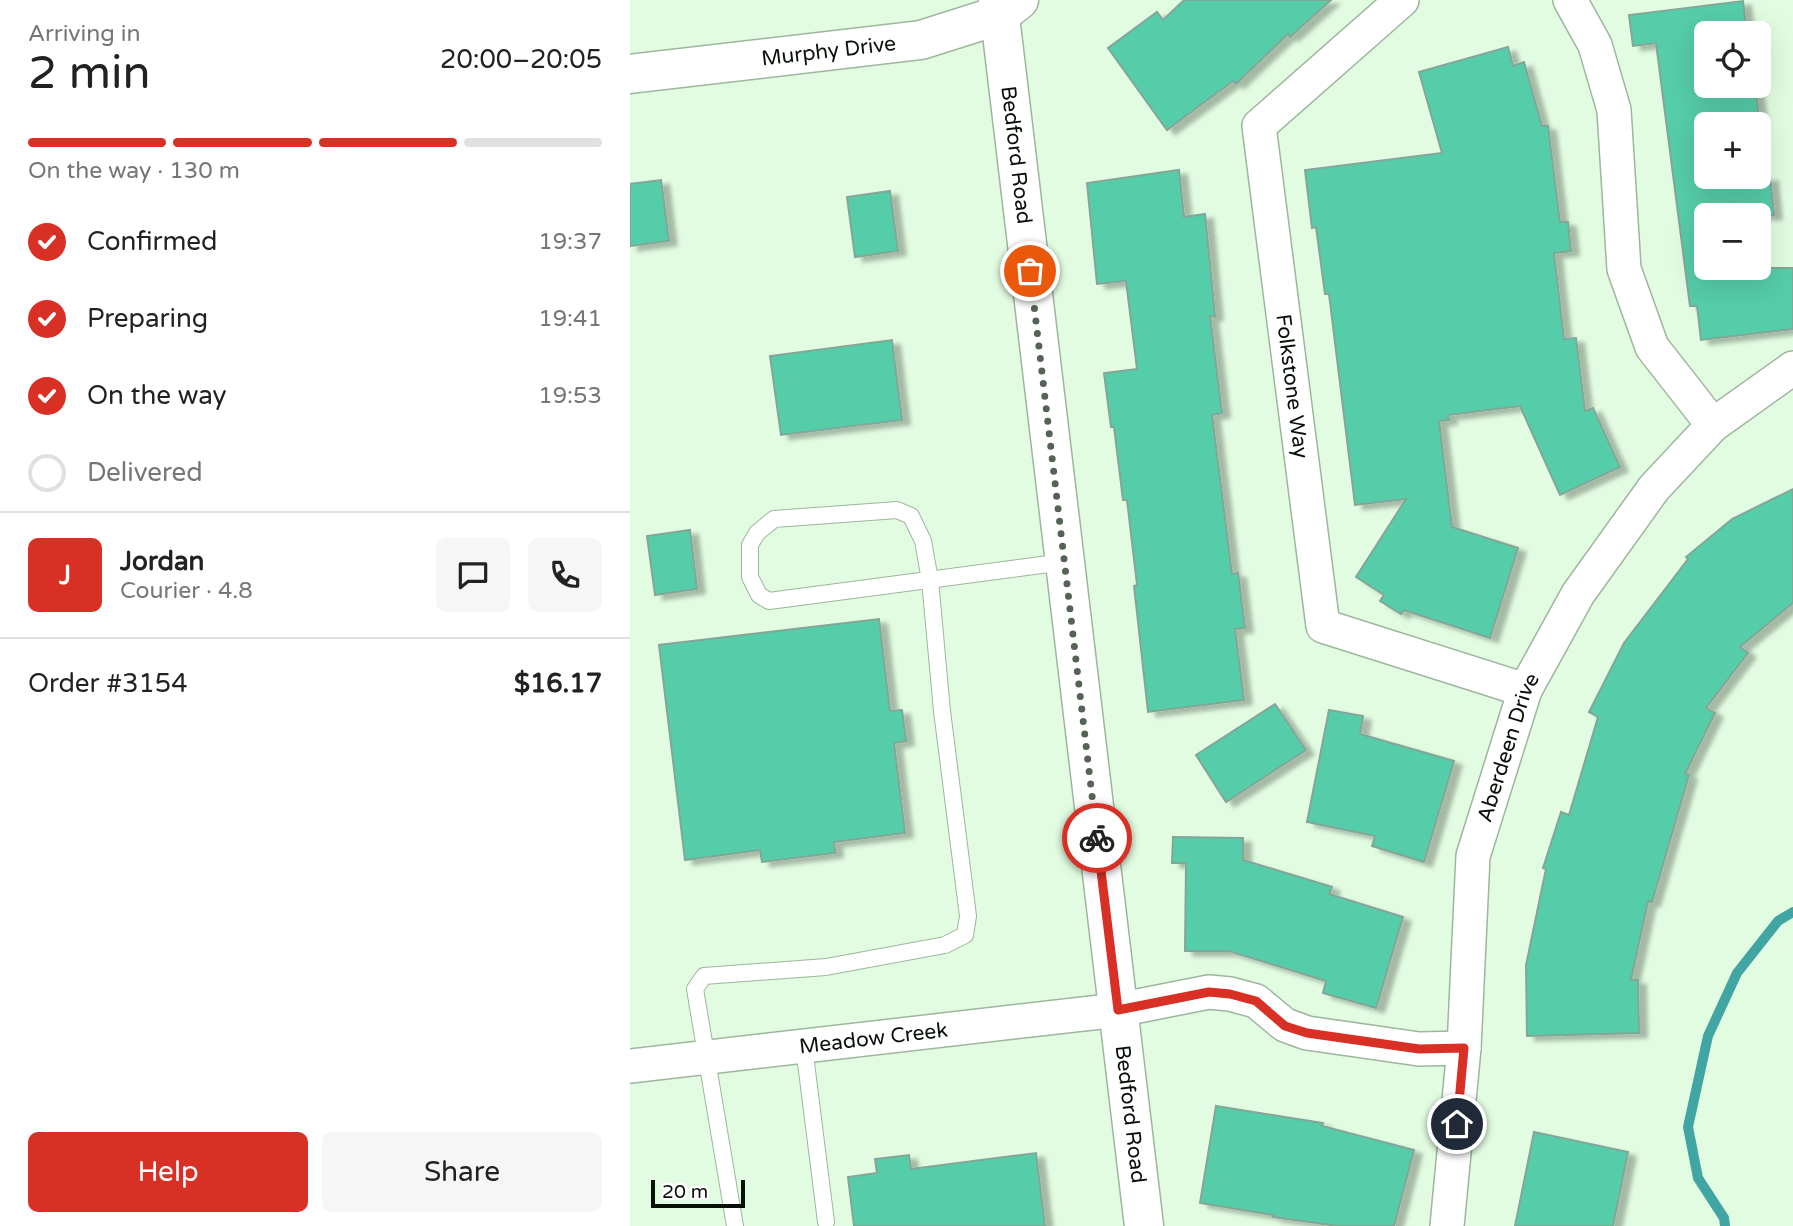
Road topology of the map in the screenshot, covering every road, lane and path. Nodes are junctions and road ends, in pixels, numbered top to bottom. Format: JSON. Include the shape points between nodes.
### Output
{"nodes":[{"id":1,"x":1402,"y":0,"type":"edge"},
{"id":2,"x":1570,"y":0,"type":"edge"},
{"id":3,"x":1006,"y":5,"type":"edge"},
{"id":4,"x":630,"y":74,"type":"edge"},
{"id":5,"x":1793,"y":368,"type":"edge"},
{"id":6,"x":1713,"y":425,"type":"junction"},
{"id":7,"x":1064,"y":562,"type":"junction"},
{"id":8,"x":930,"y":580,"type":"junction"},
{"id":9,"x":1525,"y":690,"type":"junction"},
{"id":10,"x":1118,"y":1010,"type":"junction"},
{"id":11,"x":804,"y":1046,"type":"junction"},
{"id":12,"x":1464,"y":1048,"type":"junction"},
{"id":13,"x":705,"y":1058,"type":"junction"},
{"id":14,"x":630,"y":1066,"type":"edge"},
{"id":15,"x":826,"y":1222,"type":"dead end"},
{"id":16,"x":735,"y":1226,"type":"edge"},
{"id":17,"x":1144,"y":1226,"type":"edge"},
{"id":18,"x":1447,"y":1226,"type":"edge"}],
"edges":[{"from":1,"to":9,"type":"street","name":"Folkstone Way","via":[[1259,126],[1324,626]]},
{"from":2,"to":6,"type":"street","via":[[1595,45],[1614,110],[1624,269],[1652,347]]},
{"from":3,"to":4,"type":"main road","name":"Murphy Drive","via":[[921,40]]},
{"from":3,"to":7,"type":"main road","name":"Bedford Road"},
{"from":5,"to":6,"type":"street","name":"Aberdeen Drive"},
{"from":6,"to":9,"type":"street","name":"Aberdeen Drive","via":[[1654,488],[1586,584]]},
{"from":7,"to":8,"type":"lane"},
{"from":7,"to":10,"type":"main road","name":"Bedford Road"},
{"from":8,"to":8,"type":"lane","via":[[769,601],[759,595],[750,577],[750,545],[774,519],[897,510],[911,516],[923,541]]},
{"from":8,"to":13,"type":"lane","via":[[968,916],[965,935],[945,945],[826,967],[704,976],[695,989]]},
{"from":9,"to":12,"type":"street","name":"Aberdeen Drive","via":[[1473,856]]},
{"from":10,"to":11,"type":"street","name":"Meadow Creek"},
{"from":10,"to":12,"type":"street","name":"Meadow Creek","via":[[1209,992],[1230,994],[1256,1001],[1285,1026],[1307,1033],[1419,1049]]},
{"from":10,"to":17,"type":"main road","name":"Bedford Road"},
{"from":11,"to":13,"type":"street","name":"Meadow Creek"},
{"from":11,"to":15,"type":"lane"},
{"from":12,"to":18,"type":"street","name":"Aberdeen Drive"},
{"from":13,"to":14,"type":"street","name":"Meadow Creek"},
{"from":13,"to":16,"type":"lane"}]}
